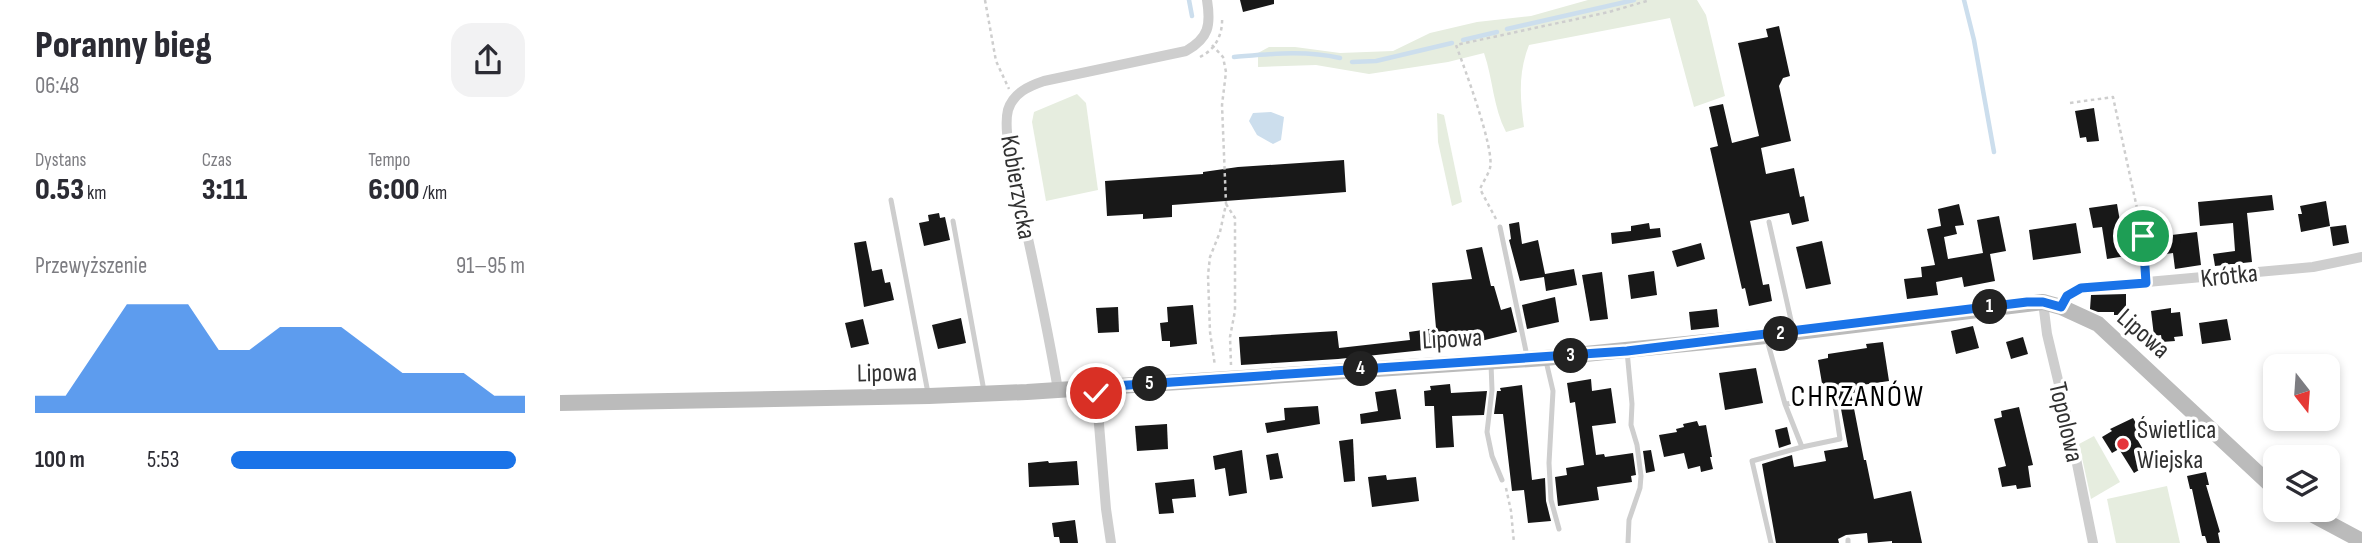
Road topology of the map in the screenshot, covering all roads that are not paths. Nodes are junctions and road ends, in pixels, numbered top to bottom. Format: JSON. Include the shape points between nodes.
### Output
{"nodes":[{"id":1,"x":1207,"y":0,"type":"edge"},
{"id":2,"x":891,"y":200,"type":"dead end"},
{"id":3,"x":953,"y":220,"type":"dead end"},
{"id":4,"x":1769,"y":222,"type":"dead end"},
{"id":5,"x":1500,"y":227,"type":"road end"},
{"id":6,"x":2362,"y":257,"type":"edge"},
{"id":7,"x":2043,"y":302,"type":"junction"},
{"id":8,"x":2061,"y":307,"type":"junction"},
{"id":9,"x":1793,"y":332,"type":"junction"},
{"id":10,"x":1766,"y":336,"type":"junction"},
{"id":11,"x":1627,"y":351,"type":"junction"},
{"id":12,"x":1545,"y":358,"type":"junction"},
{"id":13,"x":1527,"y":359,"type":"junction"},
{"id":14,"x":1491,"y":361,"type":"junction"},
{"id":15,"x":1096,"y":388,"type":"junction"},
{"id":16,"x":1058,"y":390,"type":"junction"},
{"id":17,"x":984,"y":394,"type":"junction"},
{"id":18,"x":929,"y":396,"type":"junction"},
{"id":19,"x":560,"y":403,"type":"edge"},
{"id":20,"x":1785,"y":404,"type":"junction"},
{"id":21,"x":1802,"y":447,"type":"junction"},
{"id":22,"x":2263,"y":478,"type":"edge"},
{"id":23,"x":1502,"y":480,"type":"road end"},
{"id":24,"x":2326,"y":522,"type":"edge"},
{"id":25,"x":1559,"y":529,"type":"dead end"},
{"id":26,"x":2362,"y":541,"type":"edge"},
{"id":27,"x":1111,"y":543,"type":"edge"},
{"id":28,"x":1628,"y":543,"type":"edge"},
{"id":29,"x":1771,"y":543,"type":"edge"},
{"id":30,"x":2093,"y":543,"type":"edge"}],
"edges":[{"from":1,"to":16,"type":"street","name":"Kobierzycka","via":[[1208,27],[1202,41],[1186,51],[1044,81],[1027,87],[1008,109],[1006,126]]},
{"from":2,"to":18,"type":"lane"},
{"from":3,"to":17,"type":"lane"},
{"from":4,"to":9,"type":"lane"},
{"from":5,"to":13,"type":"lane"},
{"from":6,"to":8,"type":"street","name":"Krótka","via":[[2330,265],[2081,288],[2067,296]]},
{"from":7,"to":8,"type":"street","name":"Lipowa"},
{"from":7,"to":9,"type":"street","name":"Lipowa"},
{"from":7,"to":30,"type":"street","name":"Topolowa"},
{"from":8,"to":22,"type":"street","name":"Lipowa","via":[[2098,324]]},
{"from":9,"to":10,"type":"street","name":"Lipowa"},
{"from":10,"to":11,"type":"street","name":"Lipowa"},
{"from":10,"to":20,"type":"lane"},
{"from":11,"to":12,"type":"street","name":"Lipowa"},
{"from":11,"to":28,"type":"lane","via":[[1631,425],[1641,476]]},
{"from":12,"to":13,"type":"street","name":"Lipowa"},
{"from":12,"to":25,"type":"lane","via":[[1553,391],[1551,500]]},
{"from":13,"to":14,"type":"street","name":"Lipowa"},
{"from":14,"to":15,"type":"street","name":"Lipowa"},
{"from":14,"to":23,"type":"lane","via":[[1487,432]]},
{"from":15,"to":16,"type":"street","name":"Lipowa"},
{"from":15,"to":27,"type":"street"},
{"from":16,"to":17,"type":"street","name":"Lipowa"},
{"from":17,"to":18,"type":"street","name":"Lipowa"},
{"from":18,"to":19,"type":"street","name":"Lipowa"},
{"from":20,"to":21,"type":"lane"},
{"from":20,"to":21,"type":"lane","via":[[1834,399],[1840,439]]},
{"from":21,"to":29,"type":"lane","via":[[1752,461]]},
{"from":24,"to":26,"type":"street"}]}
